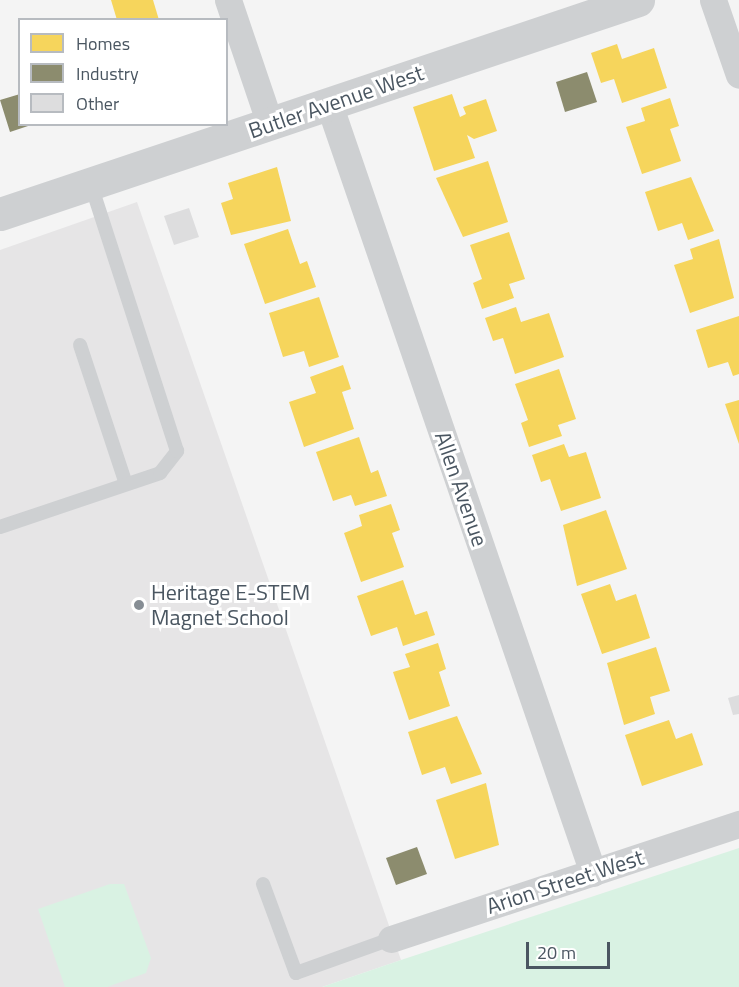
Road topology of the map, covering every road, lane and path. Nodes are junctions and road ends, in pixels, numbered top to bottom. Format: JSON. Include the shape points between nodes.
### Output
{"nodes":[{"id":1,"x":228,"y":0,"type":"edge"},
{"id":2,"x":638,"y":0,"type":"edge"},
{"id":3,"x":713,"y":0,"type":"edge"},
{"id":4,"x":739,"y":75,"type":"edge"},
{"id":5,"x":329,"y":104,"type":"junction"},
{"id":6,"x":270,"y":124,"type":"junction"},
{"id":7,"x":91,"y":184,"type":"junction"},
{"id":8,"x":0,"y":214,"type":"edge"},
{"id":9,"x":80,"y":345,"type":"dead end"},
{"id":10,"x":126,"y":484,"type":"junction"},
{"id":11,"x":0,"y":527,"type":"edge"},
{"id":12,"x":739,"y":824,"type":"edge"},
{"id":13,"x":593,"y":873,"type":"junction"},
{"id":14,"x":263,"y":884,"type":"dead end"},
{"id":15,"x":391,"y":939,"type":"joint"}],
"edges":[{"from":1,"to":6,"type":"street"},
{"from":2,"to":5,"type":"street","name":"Butler Avenue West"},
{"from":3,"to":4,"type":"street"},
{"from":5,"to":6,"type":"street","name":"Butler Avenue West"},
{"from":5,"to":13,"type":"street","name":"Allen Avenue"},
{"from":6,"to":7,"type":"street","name":"Butler Avenue West"},
{"from":7,"to":8,"type":"street","name":"Butler Avenue West"},
{"from":7,"to":10,"type":"lane","via":[[177,439],[170,464]]},
{"from":9,"to":10,"type":"lane"},
{"from":10,"to":11,"type":"lane"},
{"from":12,"to":13,"type":"street","name":"Arion Street West"},
{"from":13,"to":15,"type":"street","name":"Arion Street West"},
{"from":14,"to":15,"type":"lane","via":[[296,973]]}]}
